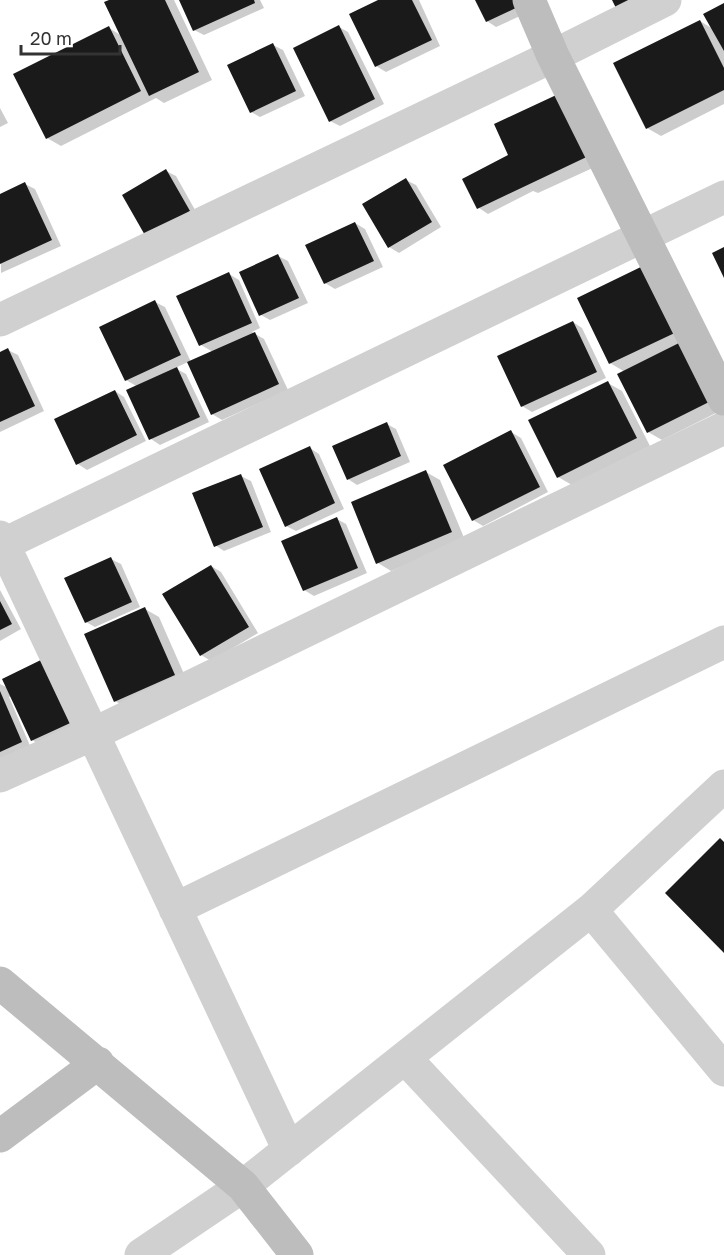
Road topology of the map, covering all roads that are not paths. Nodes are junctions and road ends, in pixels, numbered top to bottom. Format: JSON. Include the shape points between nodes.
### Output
{"nodes":[{"id":1,"x":530,"y":0,"type":"edge"},
{"id":2,"x":665,"y":0,"type":"edge"},
{"id":3,"x":553,"y":56,"type":"junction"},
{"id":4,"x":724,"y":197,"type":"edge"},
{"id":5,"x":644,"y":237,"type":"junction"},
{"id":6,"x":0,"y":320,"type":"edge"},
{"id":7,"x":724,"y":399,"type":"edge"},
{"id":8,"x":724,"y":428,"type":"edge"},
{"id":9,"x":1,"y":542,"type":"edge"},
{"id":10,"x":724,"y":642,"type":"edge"},
{"id":11,"x":93,"y":734,"type":"junction"},
{"id":12,"x":0,"y":776,"type":"edge"},
{"id":13,"x":724,"y":786,"type":"edge"},
{"id":14,"x":175,"y":909,"type":"junction"},
{"id":15,"x":591,"y":910,"type":"junction"},
{"id":16,"x":0,"y":983,"type":"edge"},
{"id":17,"x":405,"y":1058,"type":"junction"},
{"id":18,"x":98,"y":1063,"type":"junction"},
{"id":19,"x":724,"y":1070,"type":"edge"},
{"id":20,"x":0,"y":1136,"type":"edge"},
{"id":21,"x":289,"y":1150,"type":"junction"},
{"id":22,"x":243,"y":1186,"type":"junction"},
{"id":23,"x":141,"y":1255,"type":"edge"},
{"id":24,"x":297,"y":1255,"type":"edge"},
{"id":25,"x":589,"y":1255,"type":"edge"}],
"edges":[{"from":1,"to":3,"type":"street"},
{"from":2,"to":3,"type":"street"},
{"from":3,"to":5,"type":"street"},
{"from":3,"to":6,"type":"street"},
{"from":4,"to":5,"type":"street"},
{"from":5,"to":7,"type":"street"},
{"from":5,"to":9,"type":"street"},
{"from":8,"to":11,"type":"street"},
{"from":9,"to":11,"type":"street"},
{"from":10,"to":14,"type":"street"},
{"from":11,"to":12,"type":"street"},
{"from":11,"to":14,"type":"street"},
{"from":13,"to":15,"type":"street"},
{"from":14,"to":21,"type":"street"},
{"from":15,"to":17,"type":"street"},
{"from":15,"to":19,"type":"street"},
{"from":16,"to":18,"type":"street"},
{"from":17,"to":21,"type":"street"},
{"from":17,"to":25,"type":"street"},
{"from":18,"to":20,"type":"street"},
{"from":18,"to":22,"type":"street"},
{"from":21,"to":22,"type":"street"},
{"from":22,"to":23,"type":"street"},
{"from":22,"to":24,"type":"street"}]}
